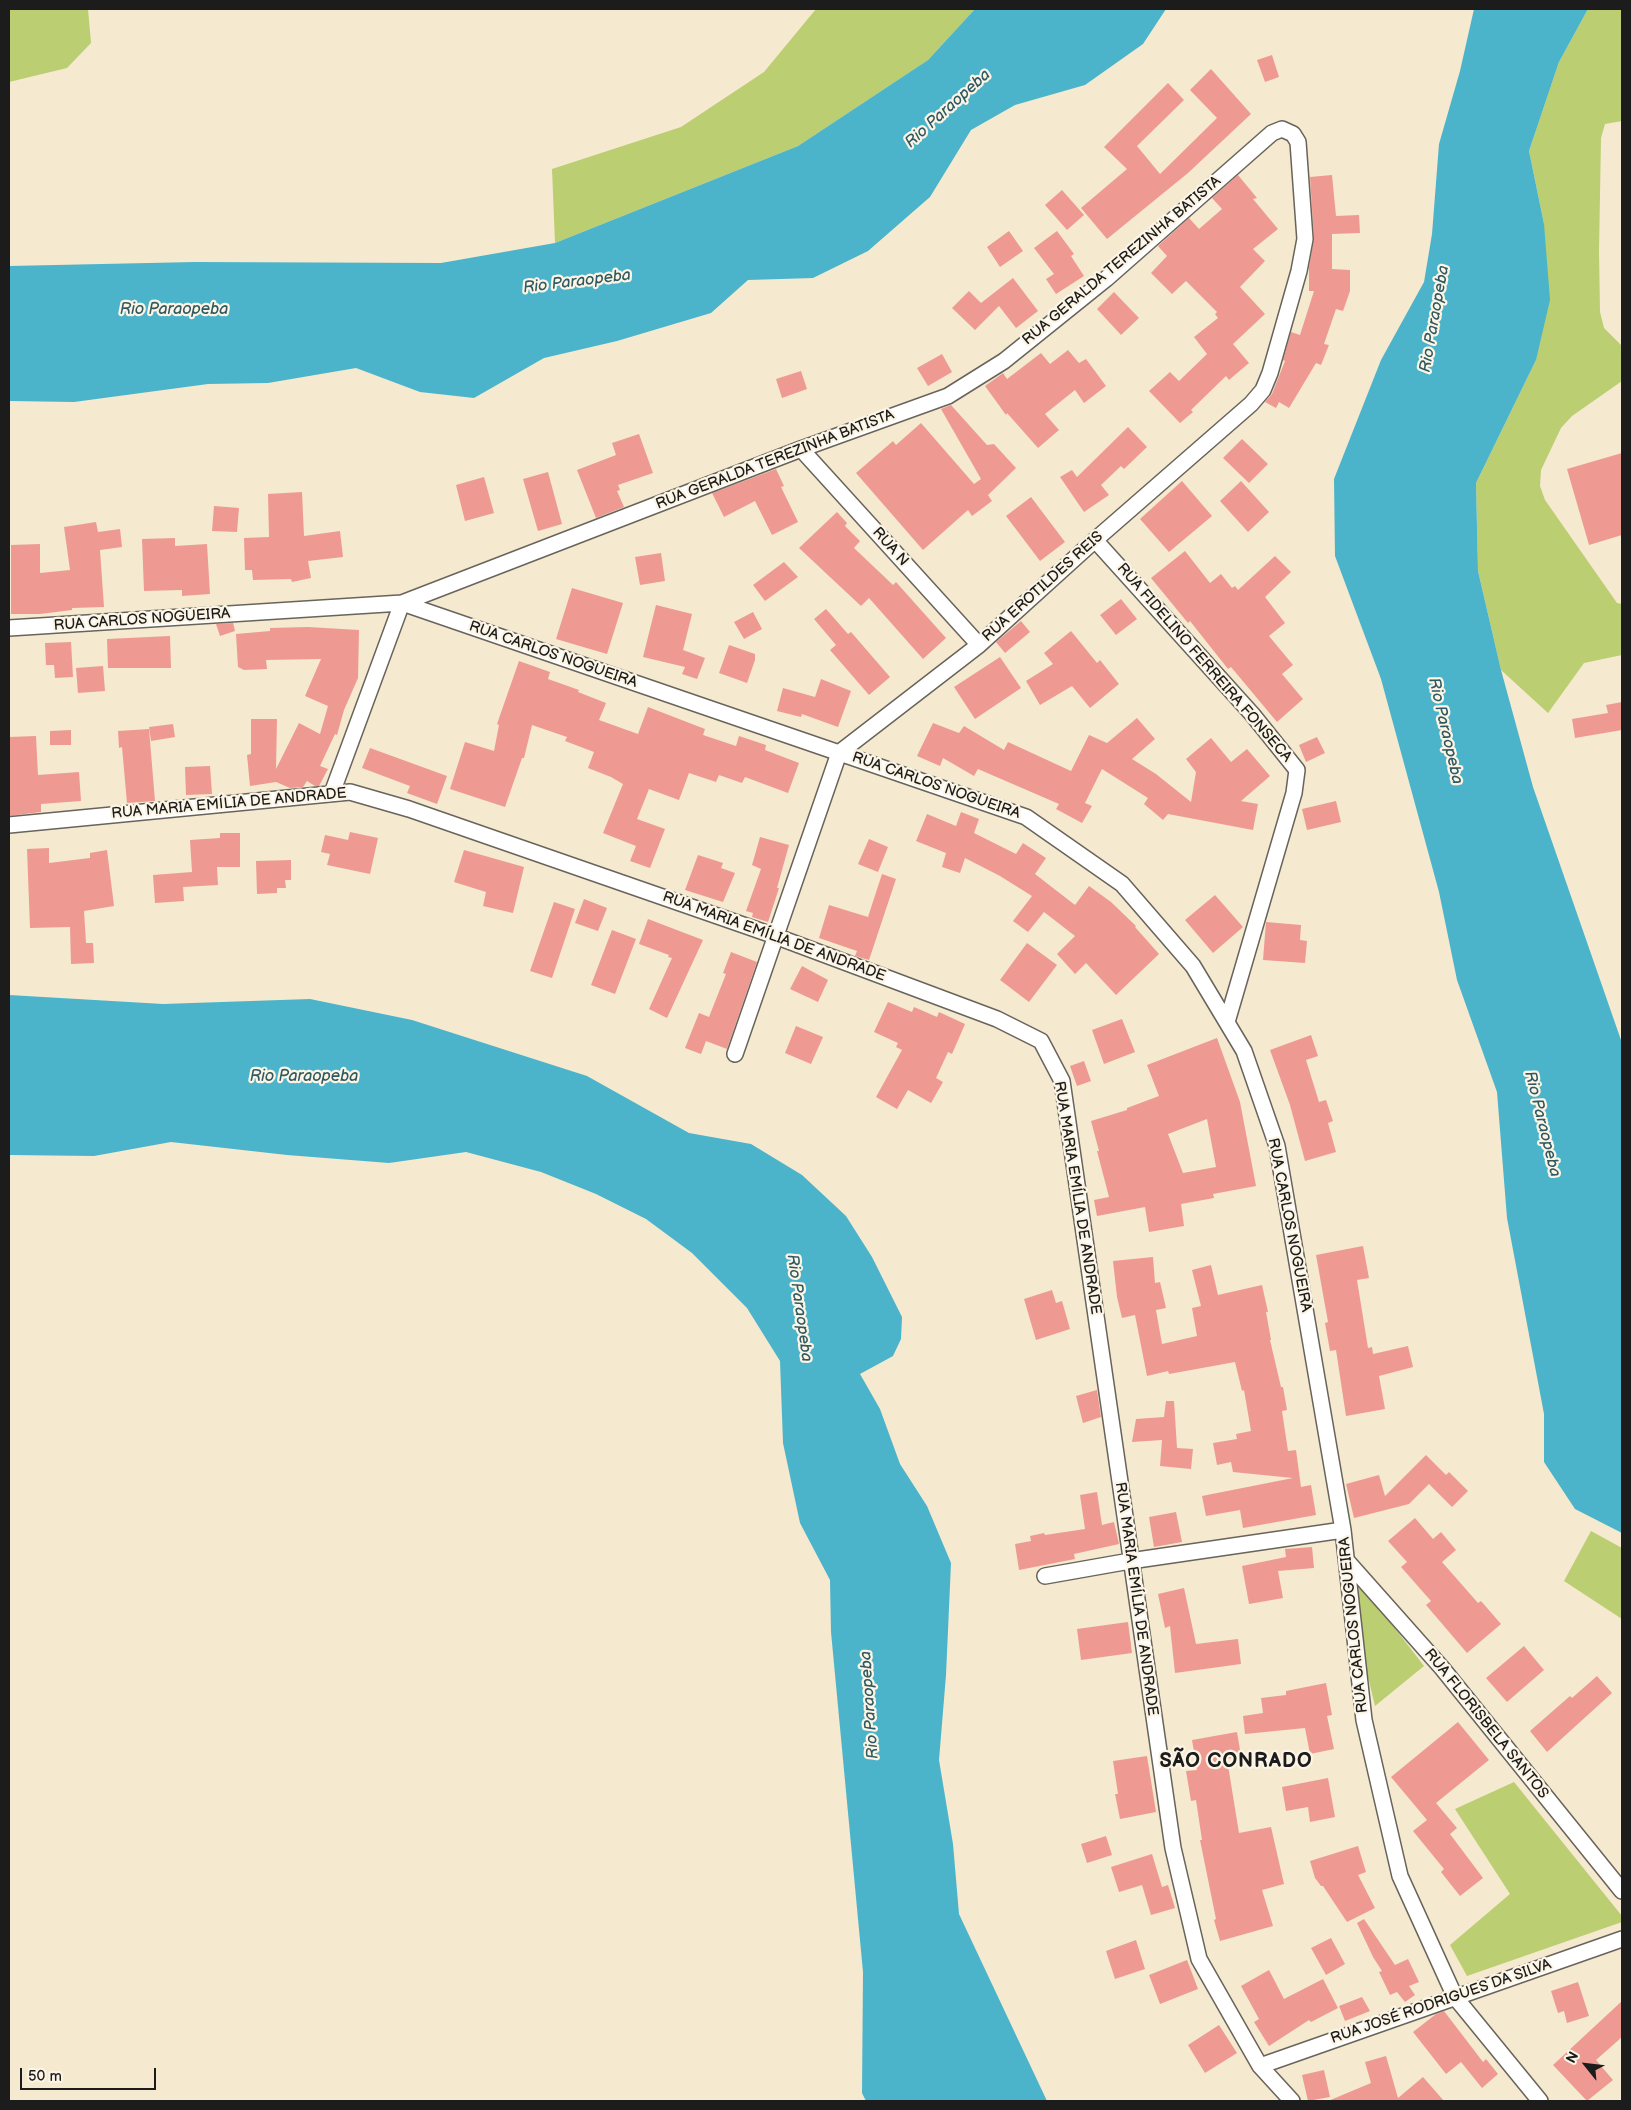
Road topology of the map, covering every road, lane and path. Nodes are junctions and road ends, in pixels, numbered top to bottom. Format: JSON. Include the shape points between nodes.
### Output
{"nodes":[{"id":1,"x":1272,"y":133,"type":"joint"},
{"id":2,"x":801,"y":449,"type":"junction"},
{"id":3,"x":1095,"y":540,"type":"junction"},
{"id":4,"x":402,"y":603,"type":"junction"},
{"id":5,"x":9,"y":628,"type":"edge"},
{"id":6,"x":979,"y":645,"type":"junction"},
{"id":7,"x":839,"y":753,"type":"junction"},
{"id":8,"x":332,"y":793,"type":"junction"},
{"id":9,"x":9,"y":825,"type":"edge"},
{"id":10,"x":775,"y":936,"type":"junction"},
{"id":11,"x":1227,"y":1022,"type":"junction"},
{"id":12,"x":735,"y":1054,"type":"dead end"},
{"id":13,"x":1343,"y":1530,"type":"junction"},
{"id":14,"x":1130,"y":1561,"type":"junction"},
{"id":15,"x":1347,"y":1561,"type":"junction"},
{"id":16,"x":1044,"y":1576,"type":"dead end"},
{"id":17,"x":1622,"y":1891,"type":"edge"},
{"id":18,"x":1622,"y":1939,"type":"edge"},
{"id":19,"x":1455,"y":1998,"type":"junction"},
{"id":20,"x":1260,"y":2066,"type":"junction"},
{"id":21,"x":1292,"y":2101,"type":"edge"},
{"id":22,"x":1540,"y":2101,"type":"edge"}],
"edges":[{"from":1,"to":2,"type":"street","name":"RUA GERALDA TEREZINHA BATISTA","via":[[1106,279],[1004,361],[948,396]]},
{"from":1,"to":3,"type":"street","name":"RUA EROTILDES REIS","via":[[1282,129],[1293,134],[1298,142],[1305,239],[1270,374],[1263,390],[1251,404]]},
{"from":2,"to":4,"type":"street","name":"RUA GERALDA TEREZINHA BATISTA"},
{"from":2,"to":6,"type":"street","name":"RUA N"},
{"from":3,"to":6,"type":"street","name":"RUA EROTILDES REIS"},
{"from":3,"to":11,"type":"street","name":"RUA FIDELINO FERREIRA FONSECA","via":[[1252,714],[1297,770],[1294,793]]},
{"from":4,"to":5,"type":"street","name":"RUA CARLOS NOGUEIRA"},
{"from":4,"to":7,"type":"street","name":"RUA CARLOS NOGUEIRA"},
{"from":4,"to":8,"type":"street"},
{"from":6,"to":7,"type":"street","name":"RUA EROTILDES REIS"},
{"from":7,"to":10,"type":"street"},
{"from":7,"to":11,"type":"street","name":"RUA CARLOS NOGUEIRA","via":[[1026,818],[1122,884],[1186,958]]},
{"from":8,"to":9,"type":"street","name":"RUA MARIA EMÍLIA DE ANDRADE"},
{"from":8,"to":10,"type":"street","name":"RUA MARIA EMÍLIA DE ANDRADE","via":[[350,792],[409,809]]},
{"from":10,"to":12,"type":"street"},
{"from":10,"to":14,"type":"street","name":"RUA MARIA EMÍLIA DE ANDRADE","via":[[996,1019],[1041,1040],[1062,1081]]},
{"from":11,"to":13,"type":"street","name":"RUA CARLOS NOGUEIRA","via":[[1244,1051],[1277,1146]]},
{"from":13,"to":14,"type":"street"},
{"from":13,"to":15,"type":"street","name":"RUA CARLOS NOGUEIRA"},
{"from":14,"to":16,"type":"street"},
{"from":14,"to":20,"type":"street","name":"RUA MARIA EMÍLIA DE ANDRADE","via":[[1173,1848],[1199,1959]]},
{"from":15,"to":17,"type":"street","name":"RUA FLORISBELA SANTOS","via":[[1442,1668]]},
{"from":15,"to":19,"type":"street","name":"RUA CARLOS NOGUEIRA","via":[[1364,1720],[1400,1876]]},
{"from":18,"to":19,"type":"street","name":"RUA JOSÉ RODRIGUES DA SILVA"},
{"from":19,"to":20,"type":"street","name":"RUA JOSÉ RODRIGUES DA SILVA"},
{"from":19,"to":22,"type":"street","name":"RUA CARLOS NOGUEIRA"},
{"from":20,"to":21,"type":"street","name":"RUA MARIA EMÍLIA DE ANDRADE"}]}
